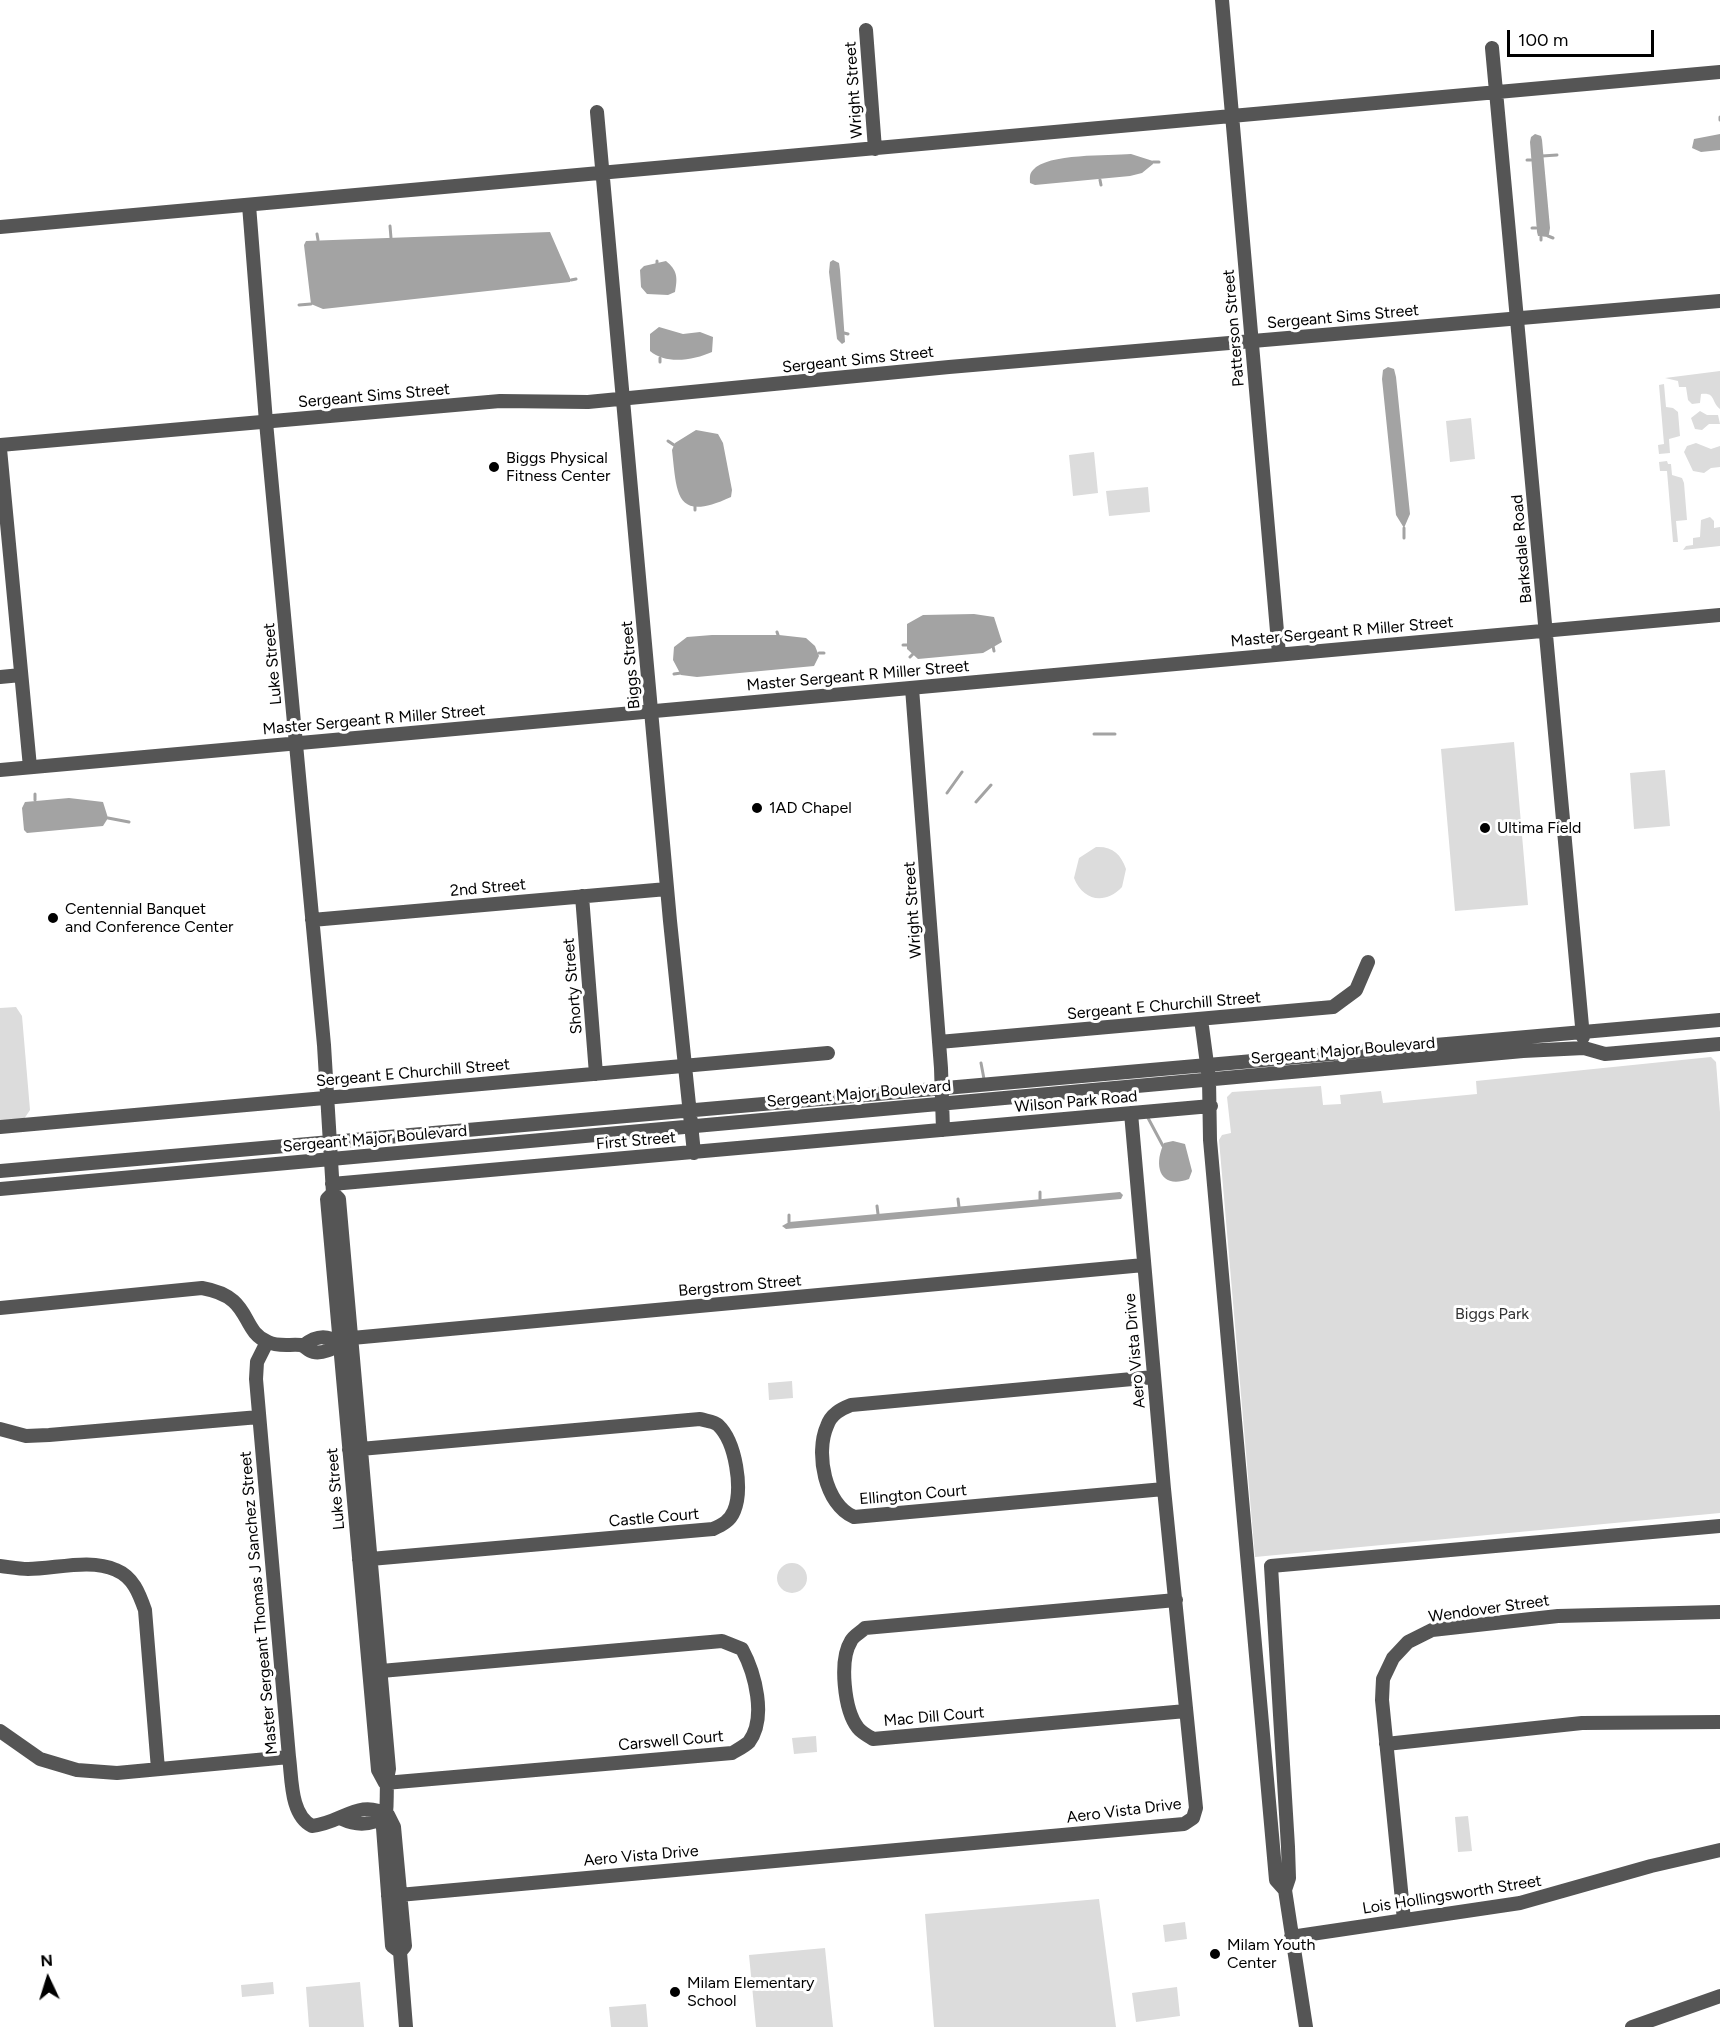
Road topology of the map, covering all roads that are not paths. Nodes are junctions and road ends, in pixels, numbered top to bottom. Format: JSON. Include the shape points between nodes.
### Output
{"nodes":[{"id":1,"x":1222,"y":0,"type":"edge"},
{"id":2,"x":866,"y":30,"type":"dead end"},
{"id":3,"x":1492,"y":48,"type":"dead end"},
{"id":4,"x":1720,"y":72,"type":"edge"},
{"id":5,"x":1497,"y":93,"type":"junction"},
{"id":6,"x":597,"y":112,"type":"dead end"},
{"id":7,"x":1230,"y":116,"type":"junction"},
{"id":8,"x":875,"y":149,"type":"junction"},
{"id":9,"x":603,"y":174,"type":"junction"},
{"id":10,"x":249,"y":205,"type":"junction"},
{"id":11,"x":0,"y":226,"type":"edge"},
{"id":12,"x":1720,"y":301,"type":"edge"},
{"id":13,"x":1517,"y":319,"type":"junction"},
{"id":14,"x":1252,"y":342,"type":"junction"},
{"id":15,"x":622,"y":399,"type":"junction"},
{"id":16,"x":266,"y":422,"type":"junction"},
{"id":17,"x":0,"y":447,"type":"edge"},
{"id":18,"x":1720,"y":615,"type":"edge"},
{"id":19,"x":1546,"y":630,"type":"junction"},
{"id":20,"x":1279,"y":654,"type":"junction"},
{"id":21,"x":21,"y":675,"type":"junction"},
{"id":22,"x":0,"y":677,"type":"edge"},
{"id":23,"x":912,"y":688,"type":"junction"},
{"id":24,"x":651,"y":711,"type":"junction"},
{"id":25,"x":297,"y":743,"type":"junction"},
{"id":26,"x":30,"y":767,"type":"junction"},
{"id":27,"x":0,"y":770,"type":"edge"},
{"id":28,"x":667,"y":888,"type":"junction"},
{"id":29,"x":582,"y":896,"type":"junction"},
{"id":30,"x":312,"y":920,"type":"junction"},
{"id":31,"x":1368,"y":962,"type":"dead end"},
{"id":32,"x":1201,"y":1019,"type":"junction"},
{"id":33,"x":1720,"y":1020,"type":"edge"},
{"id":34,"x":1583,"y":1030,"type":"junction"},
{"id":35,"x":939,"y":1042,"type":"junction"},
{"id":36,"x":1720,"y":1044,"type":"edge"},
{"id":37,"x":1584,"y":1048,"type":"junction"},
{"id":38,"x":828,"y":1053,"type":"dead end"},
{"id":39,"x":1207,"y":1064,"type":"junction"},
{"id":40,"x":687,"y":1065,"type":"junction"},
{"id":41,"x":596,"y":1074,"type":"junction"},
{"id":42,"x":1209,"y":1079,"type":"junction"},
{"id":43,"x":942,"y":1089,"type":"junction"},
{"id":44,"x":328,"y":1098,"type":"junction"},
{"id":45,"x":942,"y":1104,"type":"junction"},
{"id":46,"x":1211,"y":1106,"type":"junction"},
{"id":47,"x":691,"y":1109,"type":"junction"},
{"id":48,"x":1131,"y":1113,"type":"junction"},
{"id":49,"x":692,"y":1125,"type":"junction"},
{"id":50,"x":0,"y":1127,"type":"edge"},
{"id":51,"x":943,"y":1130,"type":"junction"},
{"id":52,"x":331,"y":1142,"type":"junction"},
{"id":53,"x":694,"y":1153,"type":"junction"},
{"id":54,"x":330,"y":1160,"type":"junction"},
{"id":55,"x":0,"y":1171,"type":"edge"},
{"id":56,"x":332,"y":1188,"type":"junction"},
{"id":57,"x":0,"y":1189,"type":"edge"},
{"id":58,"x":1144,"y":1265,"type":"junction"},
{"id":59,"x":0,"y":1308,"type":"edge"},
{"id":60,"x":345,"y":1340,"type":"junction"},
{"id":61,"x":267,"y":1342,"type":"junction"},
{"id":62,"x":1154,"y":1377,"type":"junction"},
{"id":63,"x":259,"y":1418,"type":"junction"},
{"id":64,"x":0,"y":1429,"type":"edge"},
{"id":65,"x":355,"y":1450,"type":"junction"},
{"id":66,"x":1164,"y":1489,"type":"junction"},
{"id":67,"x":1720,"y":1526,"type":"edge"},
{"id":68,"x":365,"y":1559,"type":"junction"},
{"id":69,"x":0,"y":1566,"type":"edge"},
{"id":70,"x":1176,"y":1600,"type":"junction"},
{"id":71,"x":1720,"y":1612,"type":"edge"},
{"id":72,"x":381,"y":1671,"type":"junction"},
{"id":73,"x":1186,"y":1711,"type":"junction"},
{"id":74,"x":1720,"y":1722,"type":"edge"},
{"id":75,"x":0,"y":1731,"type":"edge"},
{"id":76,"x":1386,"y":1744,"type":"junction"},
{"id":77,"x":289,"y":1757,"type":"junction"},
{"id":78,"x":158,"y":1769,"type":"junction"},
{"id":79,"x":385,"y":1783,"type":"junction"},
{"id":80,"x":388,"y":1815,"type":"junction"},
{"id":81,"x":1720,"y":1850,"type":"edge"},
{"id":82,"x":1285,"y":1890,"type":"junction"},
{"id":83,"x":395,"y":1895,"type":"junction"},
{"id":84,"x":1404,"y":1920,"type":"junction"},
{"id":85,"x":1291,"y":1937,"type":"junction"},
{"id":86,"x":1720,"y":1996,"type":"edge"},
{"id":87,"x":406,"y":2027,"type":"edge"},
{"id":88,"x":1306,"y":2027,"type":"edge"},
{"id":89,"x":1632,"y":2027,"type":"edge"}],
"edges":[{"from":1,"to":7,"type":"street","name":"Patterson Street"},
{"from":2,"to":8,"type":"street","name":"Wright Street"},
{"from":3,"to":5,"type":"street","name":"Barksdale Road"},
{"from":4,"to":5,"type":"street"},
{"from":5,"to":7,"type":"street"},
{"from":5,"to":13,"type":"street","name":"Barksdale Road"},
{"from":6,"to":9,"type":"street","name":"Biggs Street"},
{"from":7,"to":8,"type":"street"},
{"from":7,"to":14,"type":"street","name":"Patterson Street"},
{"from":8,"to":9,"type":"street"},
{"from":9,"to":10,"type":"street"},
{"from":9,"to":15,"type":"street","name":"Biggs Street"},
{"from":10,"to":11,"type":"street"},
{"from":10,"to":16,"type":"street","name":"Luke Street"},
{"from":12,"to":13,"type":"street","name":"Sergeant Sims Street"},
{"from":13,"to":14,"type":"street","name":"Sergeant Sims Street"},
{"from":13,"to":19,"type":"street","name":"Barksdale Road"},
{"from":14,"to":15,"type":"street","name":"Sergeant Sims Street"},
{"from":14,"to":20,"type":"street","name":"Patterson Street"},
{"from":15,"to":16,"type":"street","name":"Sergeant Sims Street","via":[[500,401]]},
{"from":15,"to":24,"type":"street","name":"Biggs Street"},
{"from":16,"to":17,"type":"street","name":"Sergeant Sims Street"},
{"from":16,"to":25,"type":"street","name":"Luke Street"},
{"from":17,"to":21,"type":"street"},
{"from":18,"to":19,"type":"street","name":"Master Sergeant R Miller Street"},
{"from":19,"to":20,"type":"street","name":"Master Sergeant R Miller Street"},
{"from":19,"to":34,"type":"street","name":"Barksdale Road"},
{"from":20,"to":23,"type":"street","name":"Master Sergeant R Miller Street"},
{"from":21,"to":22,"type":"street"},
{"from":21,"to":26,"type":"street"},
{"from":23,"to":24,"type":"street","name":"Master Sergeant R Miller Street"},
{"from":23,"to":35,"type":"street","name":"Wright Street"},
{"from":24,"to":25,"type":"street","name":"Master Sergeant R Miller Street"},
{"from":24,"to":28,"type":"street","name":"Biggs Street"},
{"from":25,"to":26,"type":"street","name":"Master Sergeant R Miller Street"},
{"from":25,"to":30,"type":"street","name":"Luke Street"},
{"from":26,"to":27,"type":"street","name":"Master Sergeant R Miller Street"},
{"from":28,"to":29,"type":"street","name":"2nd Street"},
{"from":28,"to":40,"type":"street","name":"Biggs Street"},
{"from":29,"to":30,"type":"street","name":"2nd Street"},
{"from":29,"to":41,"type":"street","name":"Shorty Street"},
{"from":30,"to":44,"type":"street","name":"Luke Street"},
{"from":31,"to":32,"type":"street","name":"Sergeant E Churchill Street","via":[[1356,990],[1333,1006]]},
{"from":32,"to":35,"type":"street","name":"Sergeant E Churchill Street"},
{"from":32,"to":39,"type":"street"},
{"from":33,"to":34,"type":"street","name":"Sergeant Major Boulevard"},
{"from":34,"to":37,"type":"street","name":"Barksdale Road"},
{"from":34,"to":39,"type":"street","name":"Sergeant Major Boulevard"},
{"from":35,"to":43,"type":"street","name":"Wright Street"},
{"from":36,"to":37,"type":"street","name":"Sergeant Major Boulevard","via":[[1605,1054]]},
{"from":37,"to":42,"type":"street","name":"Sergeant Major Boulevard"},
{"from":38,"to":40,"type":"street","name":"Sergeant E Churchill Street"},
{"from":39,"to":42,"type":"street"},
{"from":39,"to":43,"type":"street","name":"Sergeant Major Boulevard"},
{"from":40,"to":41,"type":"street","name":"Sergeant E Churchill Street"},
{"from":40,"to":47,"type":"street","name":"Biggs Street"},
{"from":41,"to":44,"type":"street","name":"Sergeant E Churchill Street"},
{"from":42,"to":45,"type":"street","name":"Sergeant Major Boulevard"},
{"from":42,"to":46,"type":"street"},
{"from":43,"to":45,"type":"street","name":"Wright Street"},
{"from":43,"to":47,"type":"street","name":"Sergeant Major Boulevard"},
{"from":44,"to":50,"type":"street","name":"Sergeant E Churchill Street"},
{"from":44,"to":52,"type":"street","name":"Luke Street"},
{"from":45,"to":49,"type":"street","name":"Sergeant Major Boulevard"},
{"from":45,"to":51,"type":"street","name":"Wright Street"},
{"from":46,"to":48,"type":"street","name":"Wilson Park Road"},
{"from":46,"to":82,"type":"street","via":[[1210,1140],[1276,1880]]},
{"from":47,"to":49,"type":"street","name":"Biggs Street"},
{"from":47,"to":52,"type":"street","name":"Sergeant Major Boulevard"},
{"from":48,"to":51,"type":"street","name":"Wilson Park Road"},
{"from":48,"to":58,"type":"street","name":"Aero Vista Drive"},
{"from":49,"to":53,"type":"street","name":"Biggs Street"},
{"from":49,"to":54,"type":"street","name":"Sergeant Major Boulevard"},
{"from":51,"to":53,"type":"street","name":"First Street"},
{"from":52,"to":54,"type":"street","name":"Luke Street"},
{"from":52,"to":55,"type":"street","name":"Sergeant Major Boulevard"},
{"from":53,"to":56,"type":"street","name":"First Street"},
{"from":54,"to":56,"type":"street","name":"Luke Street"},
{"from":54,"to":57,"type":"street","name":"Sergeant Major Boulevard"},
{"from":56,"to":60,"type":"street","name":"Luke Street","via":[[339,1199]]},
{"from":58,"to":60,"type":"street","name":"Bergstrom Street"},
{"from":58,"to":62,"type":"street","name":"Aero Vista Drive"},
{"from":59,"to":61,"type":"street","via":[[202,1288],[230,1297]]},
{"from":60,"to":61,"type":"street","name":"Bergstrom Street","via":[[330,1350],[313,1352],[303,1346]]},
{"from":60,"to":65,"type":"street","name":"Luke Street"},
{"from":61,"to":63,"type":"street","name":"Master Sergeant Thomas J Sanchez Street","via":[[257,1362]]},
{"from":62,"to":66,"type":"street","name":"Aero Vista Drive"},
{"from":62,"to":66,"type":"street","name":"Ellington Court","via":[[851,1405],[838,1410],[826,1426],[823,1464],[832,1499],[843,1512],[854,1517]]},
{"from":63,"to":64,"type":"street","via":[[50,1435],[26,1436]]},
{"from":63,"to":77,"type":"street","name":"Master Sergeant Thomas J Sanchez Street"},
{"from":65,"to":68,"type":"street","name":"Luke Street"},
{"from":65,"to":68,"type":"street","name":"Castle Court","via":[[700,1419],[716,1423],[728,1436],[737,1472],[734,1511],[725,1524],[713,1530]]},
{"from":66,"to":70,"type":"street","name":"Aero Vista Drive"},
{"from":67,"to":82,"type":"street","via":[[1271,1566],[1289,1857]]},
{"from":68,"to":72,"type":"street","name":"Luke Street"},
{"from":68,"to":79,"type":"street","name":"Luke Street","via":[[378,1770]]},
{"from":69,"to":78,"type":"street","via":[[26,1569],[94,1565],[116,1569],[130,1580],[140,1593],[144,1610]]},
{"from":70,"to":73,"type":"street","name":"Aero Vista Drive"},
{"from":70,"to":73,"type":"street","name":"Mac Dill Court","via":[[865,1628],[851,1640],[844,1686],[858,1729],[873,1739]]},
{"from":71,"to":76,"type":"street","name":"Wendover Street","via":[[1558,1616],[1432,1630],[1408,1642],[1393,1658],[1383,1679]]},
{"from":72,"to":79,"type":"street","name":"Luke Street","via":[[389,1769]]},
{"from":72,"to":79,"type":"street","name":"Carswell Court","via":[[722,1641],[742,1649],[757,1694],[757,1719],[748,1742],[732,1753]]},
{"from":73,"to":83,"type":"street","name":"Aero Vista Drive","via":[[1196,1808],[1184,1824]]},
{"from":74,"to":76,"type":"street","via":[[1582,1723]]},
{"from":75,"to":78,"type":"street","via":[[40,1759],[58,1766],[117,1773]]},
{"from":76,"to":84,"type":"street","name":"Wendover Street"},
{"from":77,"to":78,"type":"street"},
{"from":77,"to":80,"type":"street","name":"Master Sergeant Thomas J Sanchez Street","via":[[301,1818],[312,1826],[342,1819],[352,1810],[375,1808]]},
{"from":79,"to":80,"type":"street","name":"Luke Street"},
{"from":80,"to":83,"type":"street","name":"Luke Street","via":[[394,1827]]},
{"from":81,"to":84,"type":"street","name":"Lois Hollingsworth Street","via":[[1520,1903]]},
{"from":82,"to":85,"type":"street"},
{"from":83,"to":87,"type":"street","name":"Luke Street","via":[[405,1946],[400,1952]]},
{"from":84,"to":85,"type":"street","name":"Lois Hollingsworth Street"},
{"from":85,"to":88,"type":"street"},
{"from":86,"to":89,"type":"street"}]}
